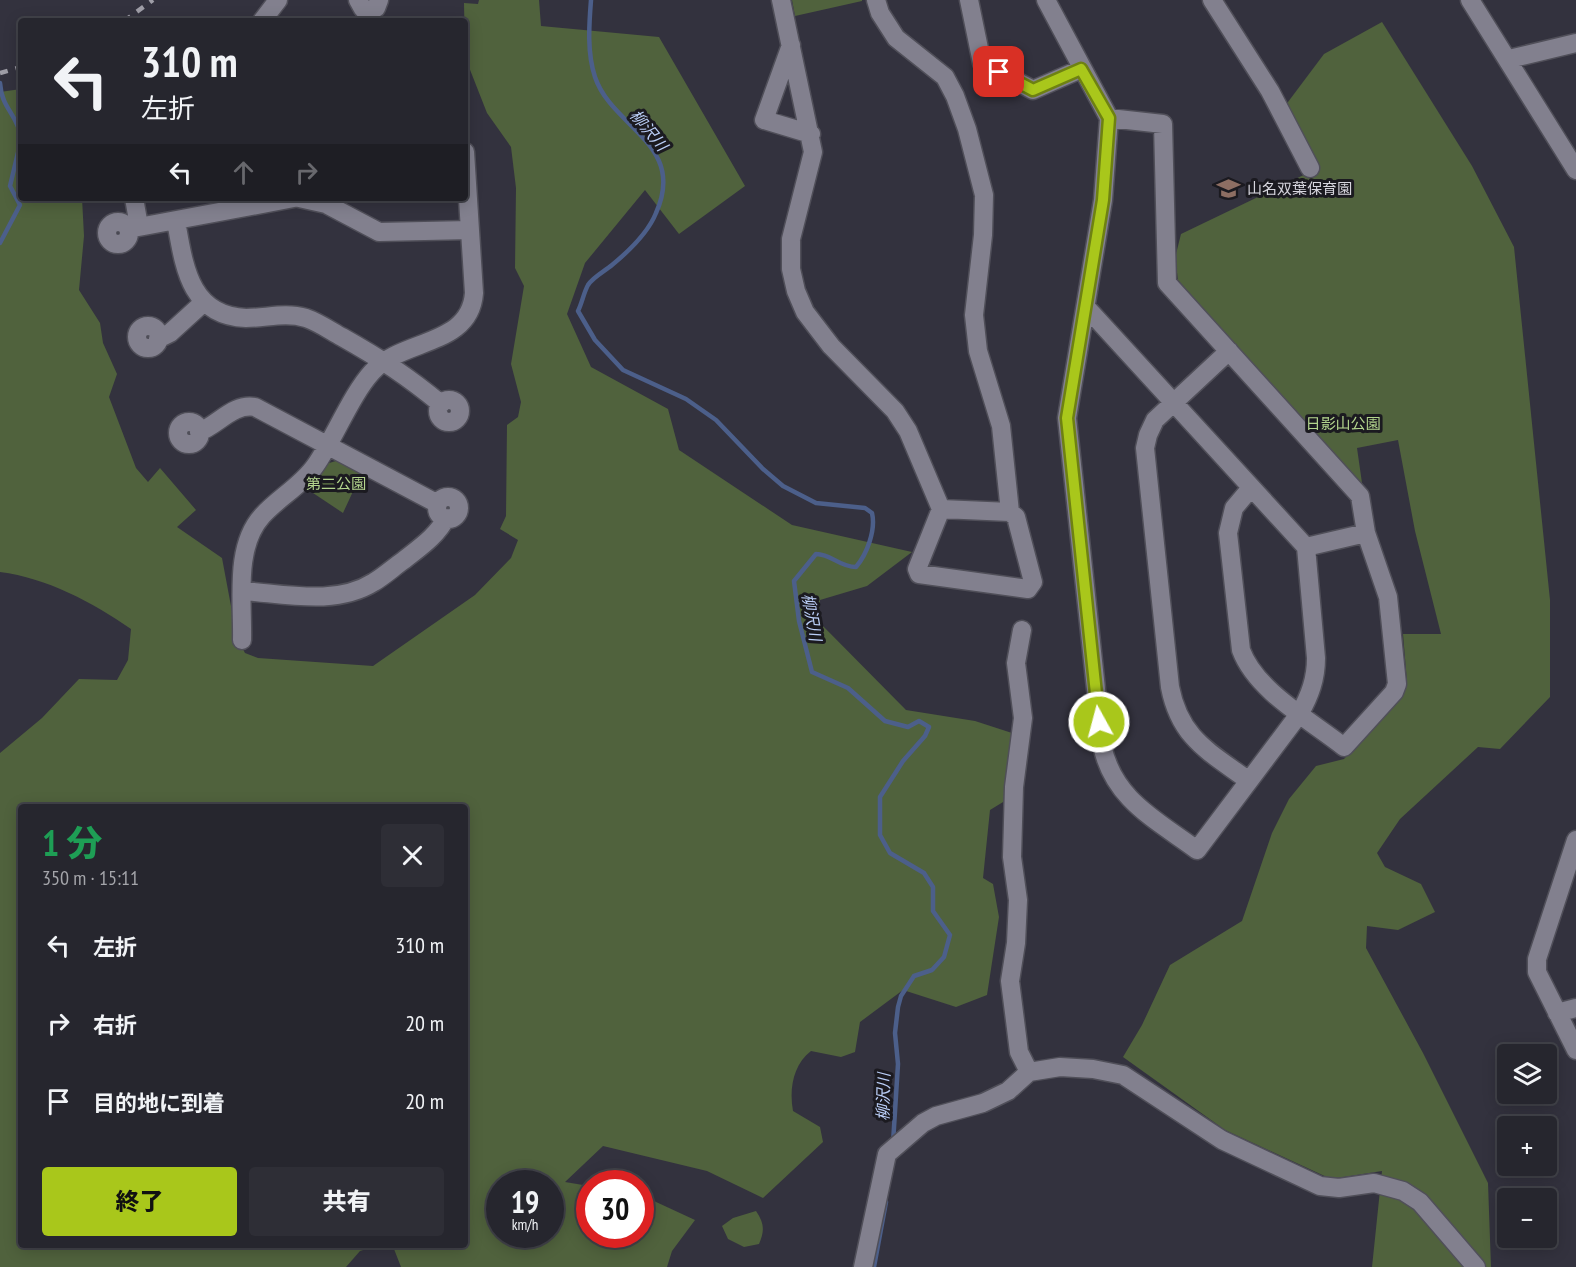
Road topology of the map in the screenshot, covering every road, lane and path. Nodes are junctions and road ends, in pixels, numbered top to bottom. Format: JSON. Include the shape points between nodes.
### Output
{"nodes":[{"id":1,"x":278,"y":0,"type":"edge"},
{"id":2,"x":781,"y":0,"type":"edge"},
{"id":3,"x":876,"y":0,"type":"edge"},
{"id":4,"x":969,"y":0,"type":"edge"},
{"id":5,"x":1046,"y":0,"type":"edge"},
{"id":6,"x":1212,"y":0,"type":"edge"},
{"id":7,"x":1470,"y":0,"type":"edge"},
{"id":8,"x":264,"y":18,"type":"edge"},
{"id":9,"x":1576,"y":43,"type":"edge"},
{"id":10,"x":791,"y":45,"type":"junction"},
{"id":11,"x":1509,"y":59,"type":"junction"},
{"id":12,"x":1081,"y":69,"type":"junction"},
{"id":13,"x":1109,"y":118,"type":"junction"},
{"id":14,"x":810,"y":134,"type":"junction"},
{"id":15,"x":1310,"y":168,"type":"dead end"},
{"id":16,"x":1576,"y":170,"type":"edge"},
{"id":17,"x":468,"y":199,"type":"edge"},
{"id":18,"x":134,"y":201,"type":"edge"},
{"id":19,"x":279,"y":201,"type":"edge"},
{"id":20,"x":312,"y":201,"type":"edge"},
{"id":21,"x":176,"y":221,"type":"junction"},
{"id":22,"x":470,"y":230,"type":"junction"},
{"id":23,"x":204,"y":302,"type":"junction"},
{"id":24,"x":1086,"y":307,"type":"junction"},
{"id":25,"x":158,"y":339,"type":"dead end"},
{"id":26,"x":1230,"y":351,"type":"junction"},
{"id":27,"x":385,"y":360,"type":"junction"},
{"id":28,"x":1173,"y":401,"type":"junction"},
{"id":29,"x":441,"y":404,"type":"dead end"},
{"id":30,"x":199,"y":432,"type":"dead end"},
{"id":31,"x":328,"y":447,"type":"junction"},
{"id":32,"x":1250,"y":489,"type":"junction"},
{"id":33,"x":941,"y":509,"type":"junction"},
{"id":34,"x":1010,"y":512,"type":"junction"},
{"id":35,"x":1366,"y":533,"type":"junction"},
{"id":36,"x":1306,"y":547,"type":"junction"},
{"id":37,"x":243,"y":591,"type":"junction"},
{"id":38,"x":1022,"y":630,"type":"dead end"},
{"id":39,"x":242,"y":640,"type":"dead end"},
{"id":40,"x":1300,"y":713,"type":"junction"},
{"id":41,"x":1249,"y":781,"type":"junction"},
{"id":42,"x":1576,"y":840,"type":"edge"},
{"id":43,"x":1576,"y":1008,"type":"edge"},
{"id":44,"x":1557,"y":1013,"type":"junction"},
{"id":45,"x":1576,"y":1050,"type":"edge"},
{"id":46,"x":1029,"y":1072,"type":"junction"},
{"id":47,"x":863,"y":1267,"type":"edge"},
{"id":48,"x":1476,"y":1267,"type":"edge"}],
"edges":[{"from":1,"to":8,"type":"street"},
{"from":2,"to":10,"type":"street"},
{"from":3,"to":34,"type":"street","via":[[896,38],[945,77],[967,129],[984,195],[974,315],[978,351],[1000,426]]},
{"from":4,"to":12,"type":"street","via":[[982,63],[1033,90]]},
{"from":5,"to":12,"type":"street"},
{"from":6,"to":15,"type":"street","via":[[1270,91]]},
{"from":7,"to":11,"type":"street"},
{"from":9,"to":11,"type":"street"},
{"from":10,"to":14,"type":"street"},
{"from":10,"to":14,"type":"street","via":[[764,120]]},
{"from":11,"to":16,"type":"street","via":[[1536,110]]},
{"from":12,"to":13,"type":"street"},
{"from":13,"to":24,"type":"street","via":[[1103,200]]},
{"from":13,"to":26,"type":"street","via":[[1163,124],[1167,283]]},
{"from":14,"to":33,"type":"street","via":[[813,152],[791,239],[796,291],[805,312],[831,346],[895,411]]},
{"from":17,"to":22,"type":"street"},
{"from":18,"to":21,"type":"street","via":[[133,228]]},
{"from":19,"to":21,"type":"street"},
{"from":20,"to":22,"type":"street","via":[[326,204],[379,232]]},
{"from":21,"to":23,"type":"street","via":[[189,281]]},
{"from":22,"to":27,"type":"street","via":[[474,293],[470,314],[453,332]]},
{"from":23,"to":25,"type":"street"},
{"from":23,"to":27,"type":"street","via":[[231,316],[291,315],[308,319]]},
{"from":24,"to":28,"type":"street"},
{"from":24,"to":41,"type":"street","via":[[1067,418],[1106,765],[1130,801],[1197,850]]},
{"from":26,"to":28,"type":"street"},
{"from":26,"to":35,"type":"street","via":[[1360,496]]},
{"from":27,"to":29,"type":"street"},
{"from":27,"to":31,"type":"street","via":[[371,373]]},
{"from":28,"to":32,"type":"street"},
{"from":28,"to":41,"type":"street","via":[[1155,420],[1145,447],[1173,703],[1193,739]]},
{"from":30,"to":31,"type":"street","via":[[230,412],[255,407]]},
{"from":31,"to":37,"type":"street","via":[[309,474],[254,526],[245,552]]},
{"from":31,"to":37,"type":"street","via":[[442,511],[440,529],[373,583],[350,593],[329,597]]},
{"from":32,"to":36,"type":"street"},
{"from":32,"to":40,"type":"street","via":[[1234,508],[1228,533],[1241,651],[1246,665],[1263,685]]},
{"from":33,"to":34,"type":"street"},
{"from":33,"to":34,"type":"street","via":[[917,568],[919,574],[1028,589],[1033,582],[1030,564],[1016,517]]},
{"from":35,"to":36,"type":"street"},
{"from":35,"to":40,"type":"street","via":[[1388,597],[1397,684],[1344,747]]},
{"from":36,"to":40,"type":"street","via":[[1316,676]]},
{"from":37,"to":39,"type":"street"},
{"from":38,"to":46,"type":"street","via":[[1016,663],[1023,718],[1014,787],[1012,857],[1018,900],[1010,981],[1019,1052]]},
{"from":40,"to":41,"type":"street"},
{"from":42,"to":44,"type":"street","via":[[1537,959],[1537,972]]},
{"from":43,"to":44,"type":"street"},
{"from":44,"to":45,"type":"street"},
{"from":46,"to":47,"type":"street","via":[[1008,1091],[923,1123],[893,1149]]},
{"from":46,"to":48,"type":"street","via":[[1060,1067],[1123,1075],[1222,1140],[1320,1186],[1374,1184],[1403,1191],[1420,1202]]}]}
